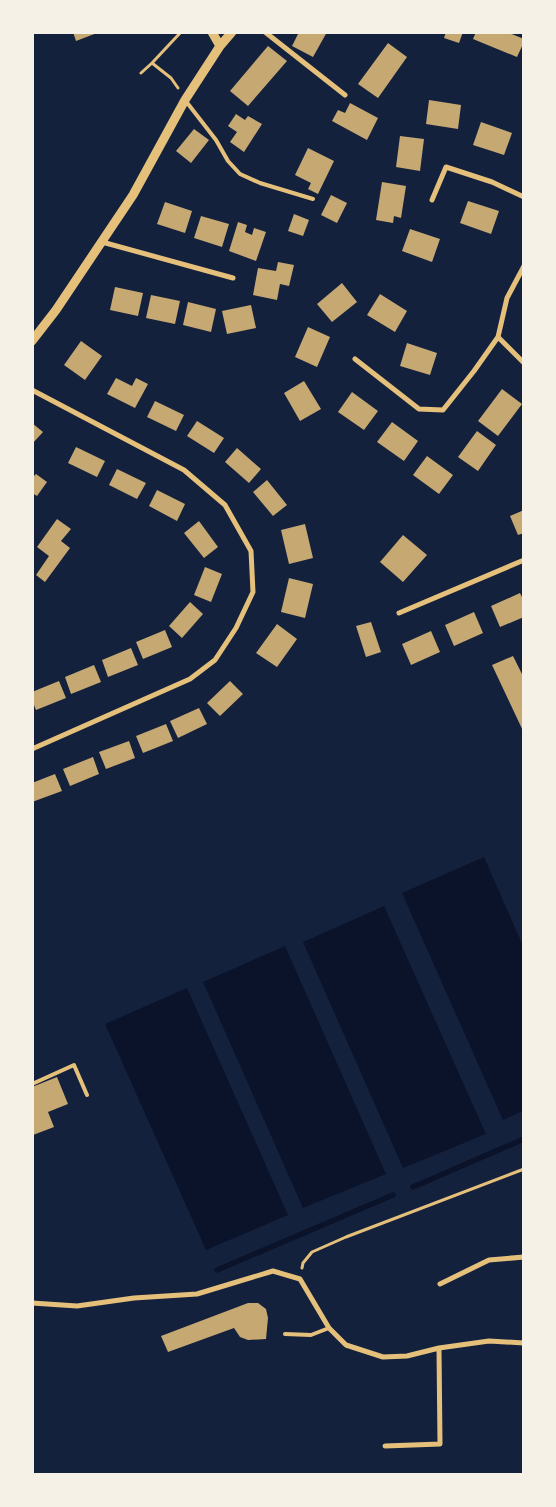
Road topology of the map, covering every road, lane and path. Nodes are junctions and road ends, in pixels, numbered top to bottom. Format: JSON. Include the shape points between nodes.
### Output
{"nodes":[{"id":1,"x":181,"y":32,"type":"edge"},
{"id":2,"x":212,"y":32,"type":"edge"},
{"id":3,"x":232,"y":32,"type":"edge"},
{"id":4,"x":265,"y":32,"type":"edge"},
{"id":5,"x":220,"y":46,"type":"junction"},
{"id":6,"x":152,"y":63,"type":"junction"},
{"id":7,"x":141,"y":73,"type":"dead end"},
{"id":8,"x":345,"y":96,"type":"dead end"},
{"id":9,"x":185,"y":100,"type":"junction"},
{"id":10,"x":524,"y":196,"type":"edge"},
{"id":11,"x":313,"y":199,"type":"dead end"},
{"id":12,"x":432,"y":200,"type":"dead end"},
{"id":13,"x":102,"y":242,"type":"junction"},
{"id":14,"x":524,"y":266,"type":"edge"},
{"id":15,"x":233,"y":278,"type":"dead end"},
{"id":16,"x":498,"y":337,"type":"junction"},
{"id":17,"x":32,"y":341,"type":"edge"},
{"id":18,"x":355,"y":359,"type":"dead end"},
{"id":19,"x":524,"y":363,"type":"edge"},
{"id":20,"x":32,"y":390,"type":"edge"},
{"id":21,"x":524,"y":560,"type":"edge"},
{"id":22,"x":399,"y":613,"type":"dead end"},
{"id":23,"x":32,"y":748,"type":"edge"},
{"id":24,"x":32,"y":1084,"type":"edge"},
{"id":25,"x":87,"y":1095,"type":"dead end"},
{"id":26,"x":524,"y":1169,"type":"edge"},
{"id":27,"x":524,"y":1257,"type":"edge"},
{"id":28,"x":300,"y":1279,"type":"junction"},
{"id":29,"x":440,"y":1284,"type":"dead end"},
{"id":30,"x":32,"y":1303,"type":"edge"},
{"id":31,"x":329,"y":1328,"type":"junction"},
{"id":32,"x":286,"y":1334,"type":"dead end"},
{"id":33,"x":524,"y":1344,"type":"edge"},
{"id":34,"x":439,"y":1348,"type":"junction"},
{"id":35,"x":385,"y":1446,"type":"dead end"}],
"edges":[{"from":1,"to":6,"type":"path"},
{"from":2,"to":5,"type":"street"},
{"from":3,"to":5,"type":"street"},
{"from":4,"to":8,"type":"street"},
{"from":5,"to":9,"type":"street"},
{"from":6,"to":7,"type":"path"},
{"from":6,"to":9,"type":"path","via":[[172,78]]},
{"from":9,"to":11,"type":"lane","via":[[240,174]]},
{"from":9,"to":13,"type":"street","via":[[133,195]]},
{"from":10,"to":12,"type":"street","via":[[446,167]]},
{"from":13,"to":15,"type":"street"},
{"from":13,"to":17,"type":"street"},
{"from":14,"to":16,"type":"street","via":[[507,298]]},
{"from":16,"to":18,"type":"street","via":[[443,410],[419,409]]},
{"from":16,"to":19,"type":"street"},
{"from":20,"to":23,"type":"street","via":[[184,470],[225,505],[251,551],[253,592],[236,628],[215,660],[190,679]]},
{"from":21,"to":22,"type":"street"},
{"from":24,"to":25,"type":"lane","via":[[74,1065]]},
{"from":26,"to":28,"type":"path","via":[[312,1252],[303,1263]]},
{"from":27,"to":29,"type":"street","via":[[489,1260]]},
{"from":28,"to":30,"type":"street","via":[[273,1271],[197,1294],[77,1306]]},
{"from":28,"to":31,"type":"street"},
{"from":31,"to":32,"type":"lane","via":[[311,1335]]},
{"from":31,"to":34,"type":"street","via":[[346,1345],[383,1357],[407,1356]]},
{"from":33,"to":34,"type":"street","via":[[488,1341]]},
{"from":34,"to":35,"type":"street","via":[[440,1444]]}]}
